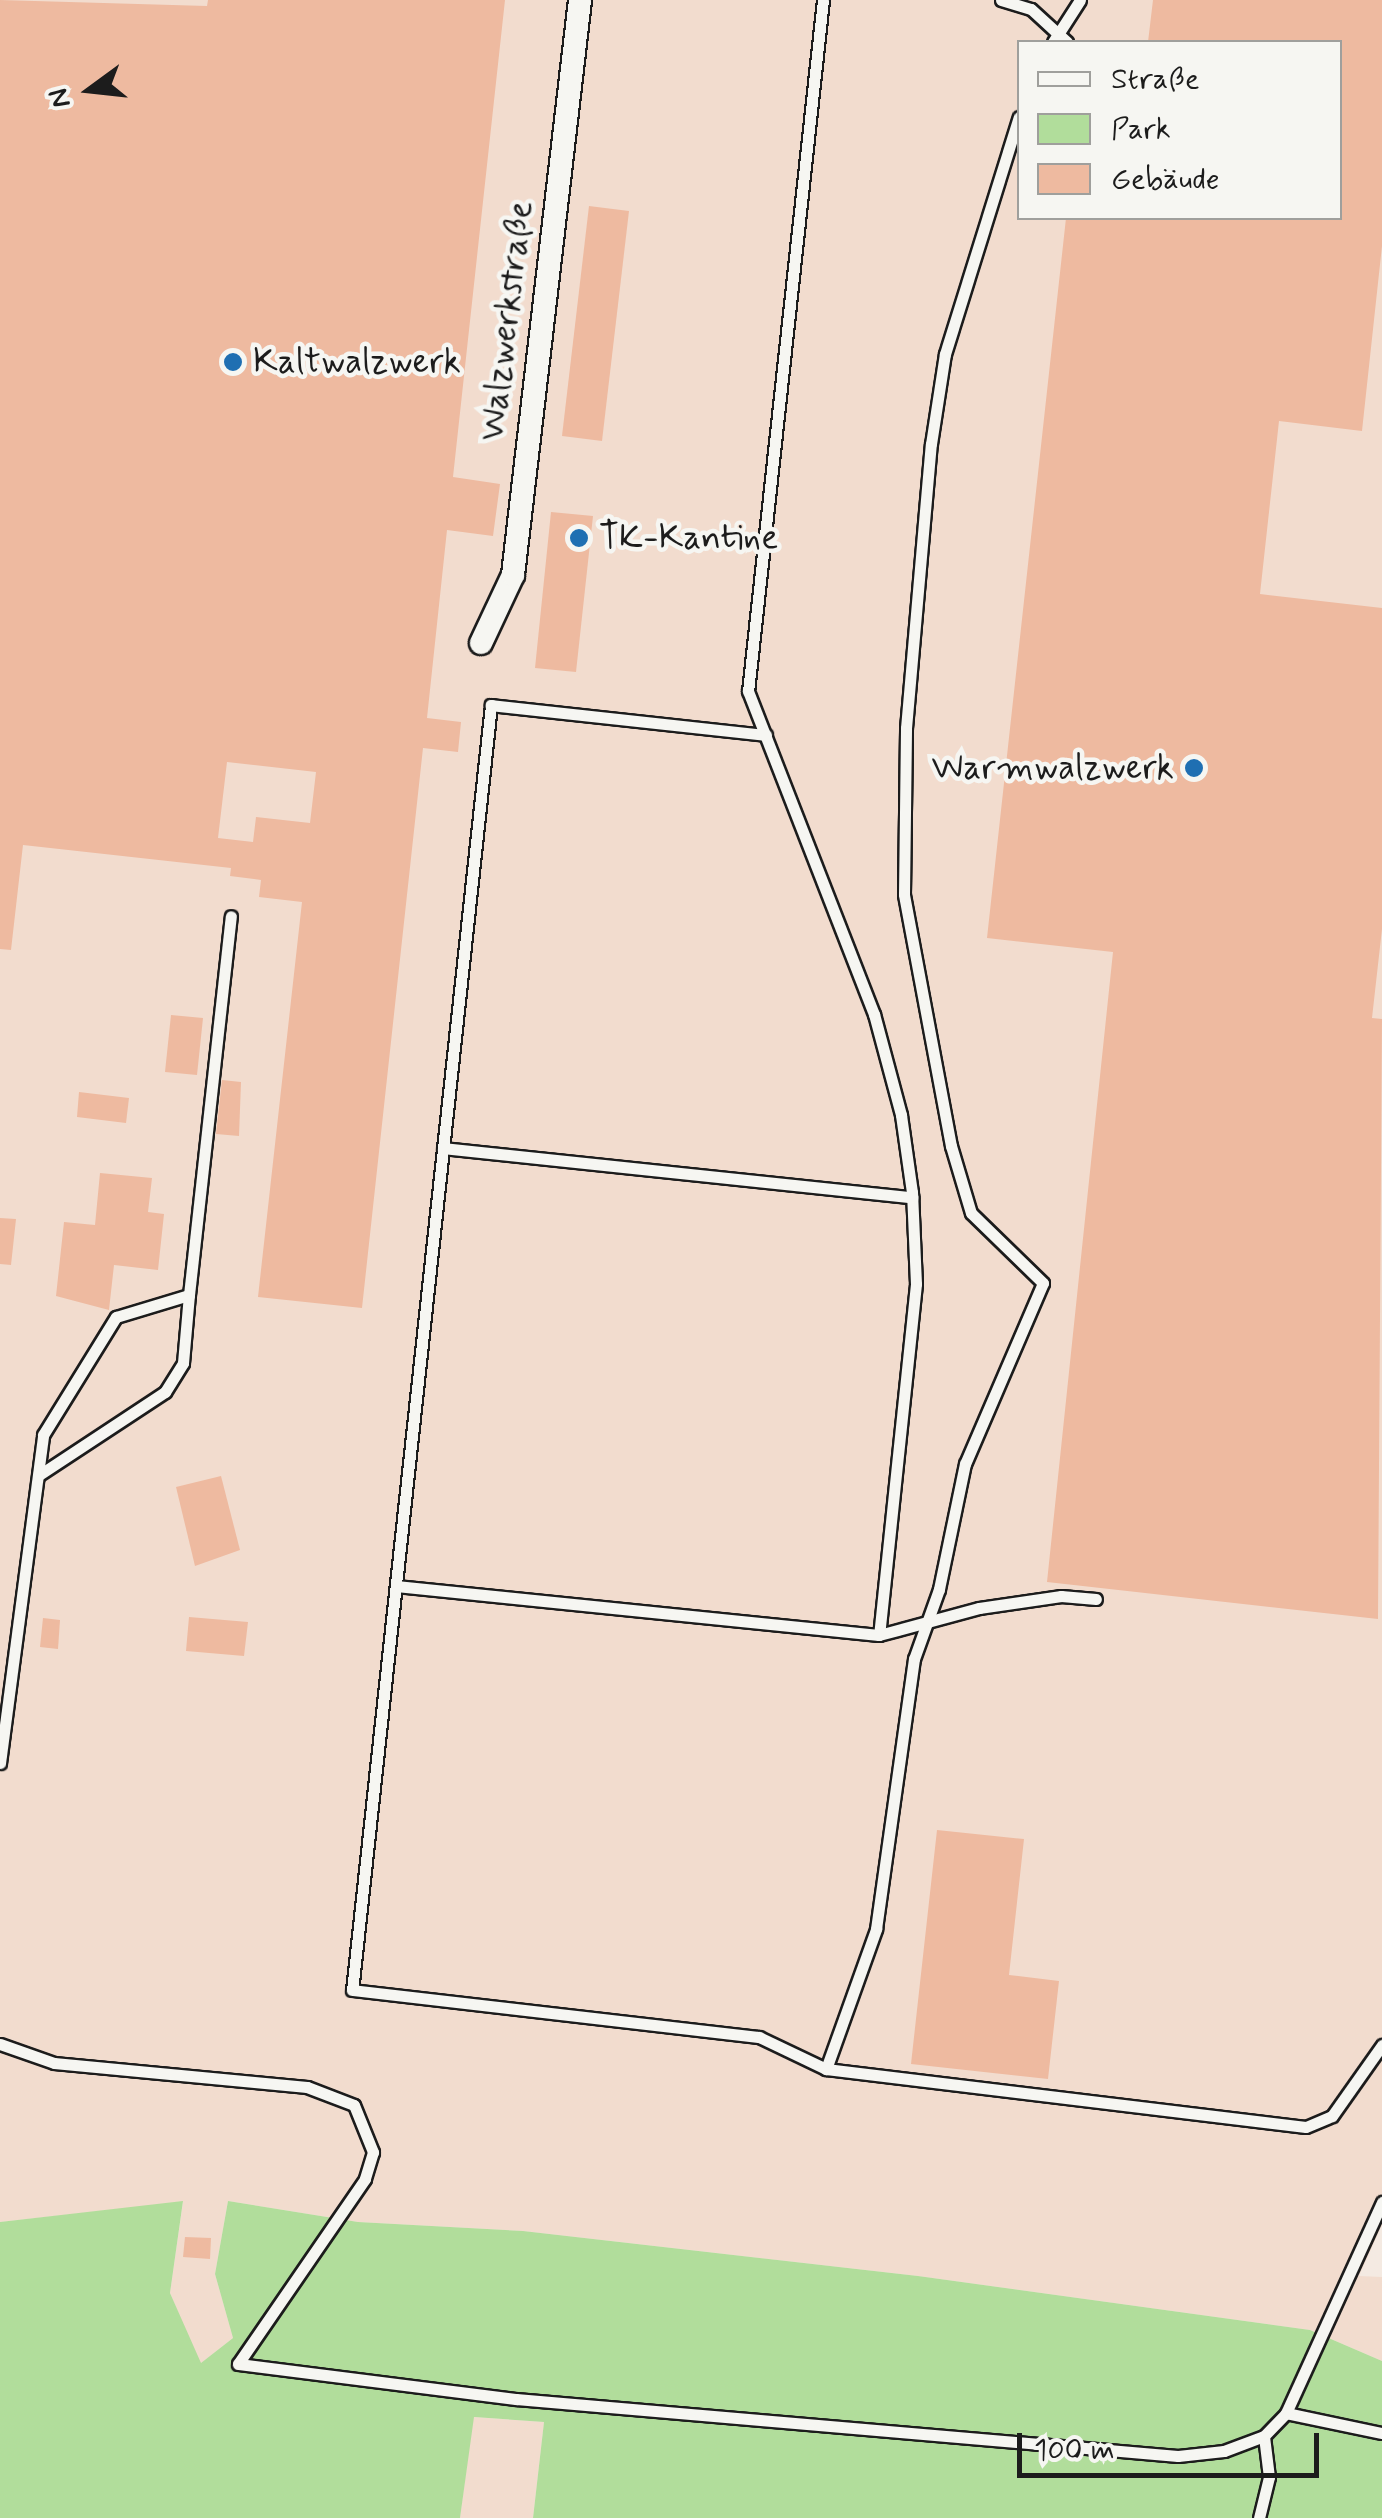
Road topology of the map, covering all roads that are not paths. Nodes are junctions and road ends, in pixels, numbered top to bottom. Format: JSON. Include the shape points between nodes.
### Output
{"nodes":[{"id":1,"x":580,"y":0,"type":"edge"},
{"id":2,"x":824,"y":0,"type":"edge"},
{"id":3,"x":1001,"y":0,"type":"edge"},
{"id":4,"x":1080,"y":0,"type":"edge"},
{"id":5,"x":1059,"y":39,"type":"edge"},
{"id":6,"x":1017,"y":126,"type":"edge"},
{"id":7,"x":481,"y":643,"type":"dead end"},
{"id":8,"x":766,"y":735,"type":"junction"},
{"id":9,"x":231,"y":916,"type":"dead end"},
{"id":10,"x":443,"y":1148,"type":"junction"},
{"id":11,"x":912,"y":1197,"type":"junction"},
{"id":12,"x":189,"y":1294,"type":"junction"},
{"id":13,"x":40,"y":1475,"type":"junction"},
{"id":14,"x":396,"y":1586,"type":"junction"},
{"id":15,"x":1096,"y":1599,"type":"dead end"},
{"id":16,"x":928,"y":1622,"type":"junction"},
{"id":17,"x":880,"y":1635,"type":"junction"},
{"id":18,"x":3,"y":1709,"type":"edge"},
{"id":19,"x":0,"y":1763,"type":"edge"},
{"id":20,"x":0,"y":2044,"type":"edge"},
{"id":21,"x":1382,"y":2046,"type":"edge"},
{"id":22,"x":826,"y":2069,"type":"junction"},
{"id":23,"x":1382,"y":2202,"type":"edge"},
{"id":24,"x":1286,"y":2413,"type":"junction"},
{"id":25,"x":1382,"y":2433,"type":"edge"},
{"id":26,"x":1264,"y":2436,"type":"junction"},
{"id":27,"x":1259,"y":2518,"type":"edge"}],
"edges":[{"from":1,"to":7,"type":"street","name":"Walzwerkstraße","via":[[513,575]]},
{"from":2,"to":8,"type":"lane","via":[[748,691]]},
{"from":3,"to":5,"type":"lane","via":[[1031,9]]},
{"from":4,"to":5,"type":"lane"},
{"from":6,"to":16,"type":"lane","via":[[950,337],[931,444],[906,728],[904,894],[951,1146],[971,1213],[1043,1283],[965,1464]]},
{"from":8,"to":10,"type":"lane","via":[[491,704]]},
{"from":8,"to":11,"type":"lane","via":[[874,1014],[901,1114]]},
{"from":9,"to":12,"type":"lane"},
{"from":10,"to":11,"type":"lane"},
{"from":10,"to":14,"type":"lane"},
{"from":11,"to":17,"type":"lane","via":[[916,1284]]},
{"from":12,"to":13,"type":"lane","via":[[183,1363],[165,1392]]},
{"from":12,"to":13,"type":"lane","via":[[116,1317],[42,1435]]},
{"from":13,"to":18,"type":"lane"},
{"from":14,"to":17,"type":"lane"},
{"from":14,"to":22,"type":"lane","via":[[352,1990],[759,2037]]},
{"from":15,"to":16,"type":"lane","via":[[1062,1596]]},
{"from":16,"to":17,"type":"lane"},
{"from":16,"to":22,"type":"lane","via":[[914,1659],[876,1929]]},
{"from":18,"to":19,"type":"lane"},
{"from":20,"to":26,"type":"lane","via":[[54,2064],[307,2087],[354,2105],[373,2152],[365,2179],[238,2364],[516,2399],[1178,2456],[1224,2451]]},
{"from":21,"to":22,"type":"lane","via":[[1332,2116],[1306,2127]]},
{"from":23,"to":24,"type":"lane"},
{"from":24,"to":25,"type":"lane"},
{"from":24,"to":26,"type":"lane"},
{"from":26,"to":27,"type":"lane","via":[[1268,2477]]}]}
